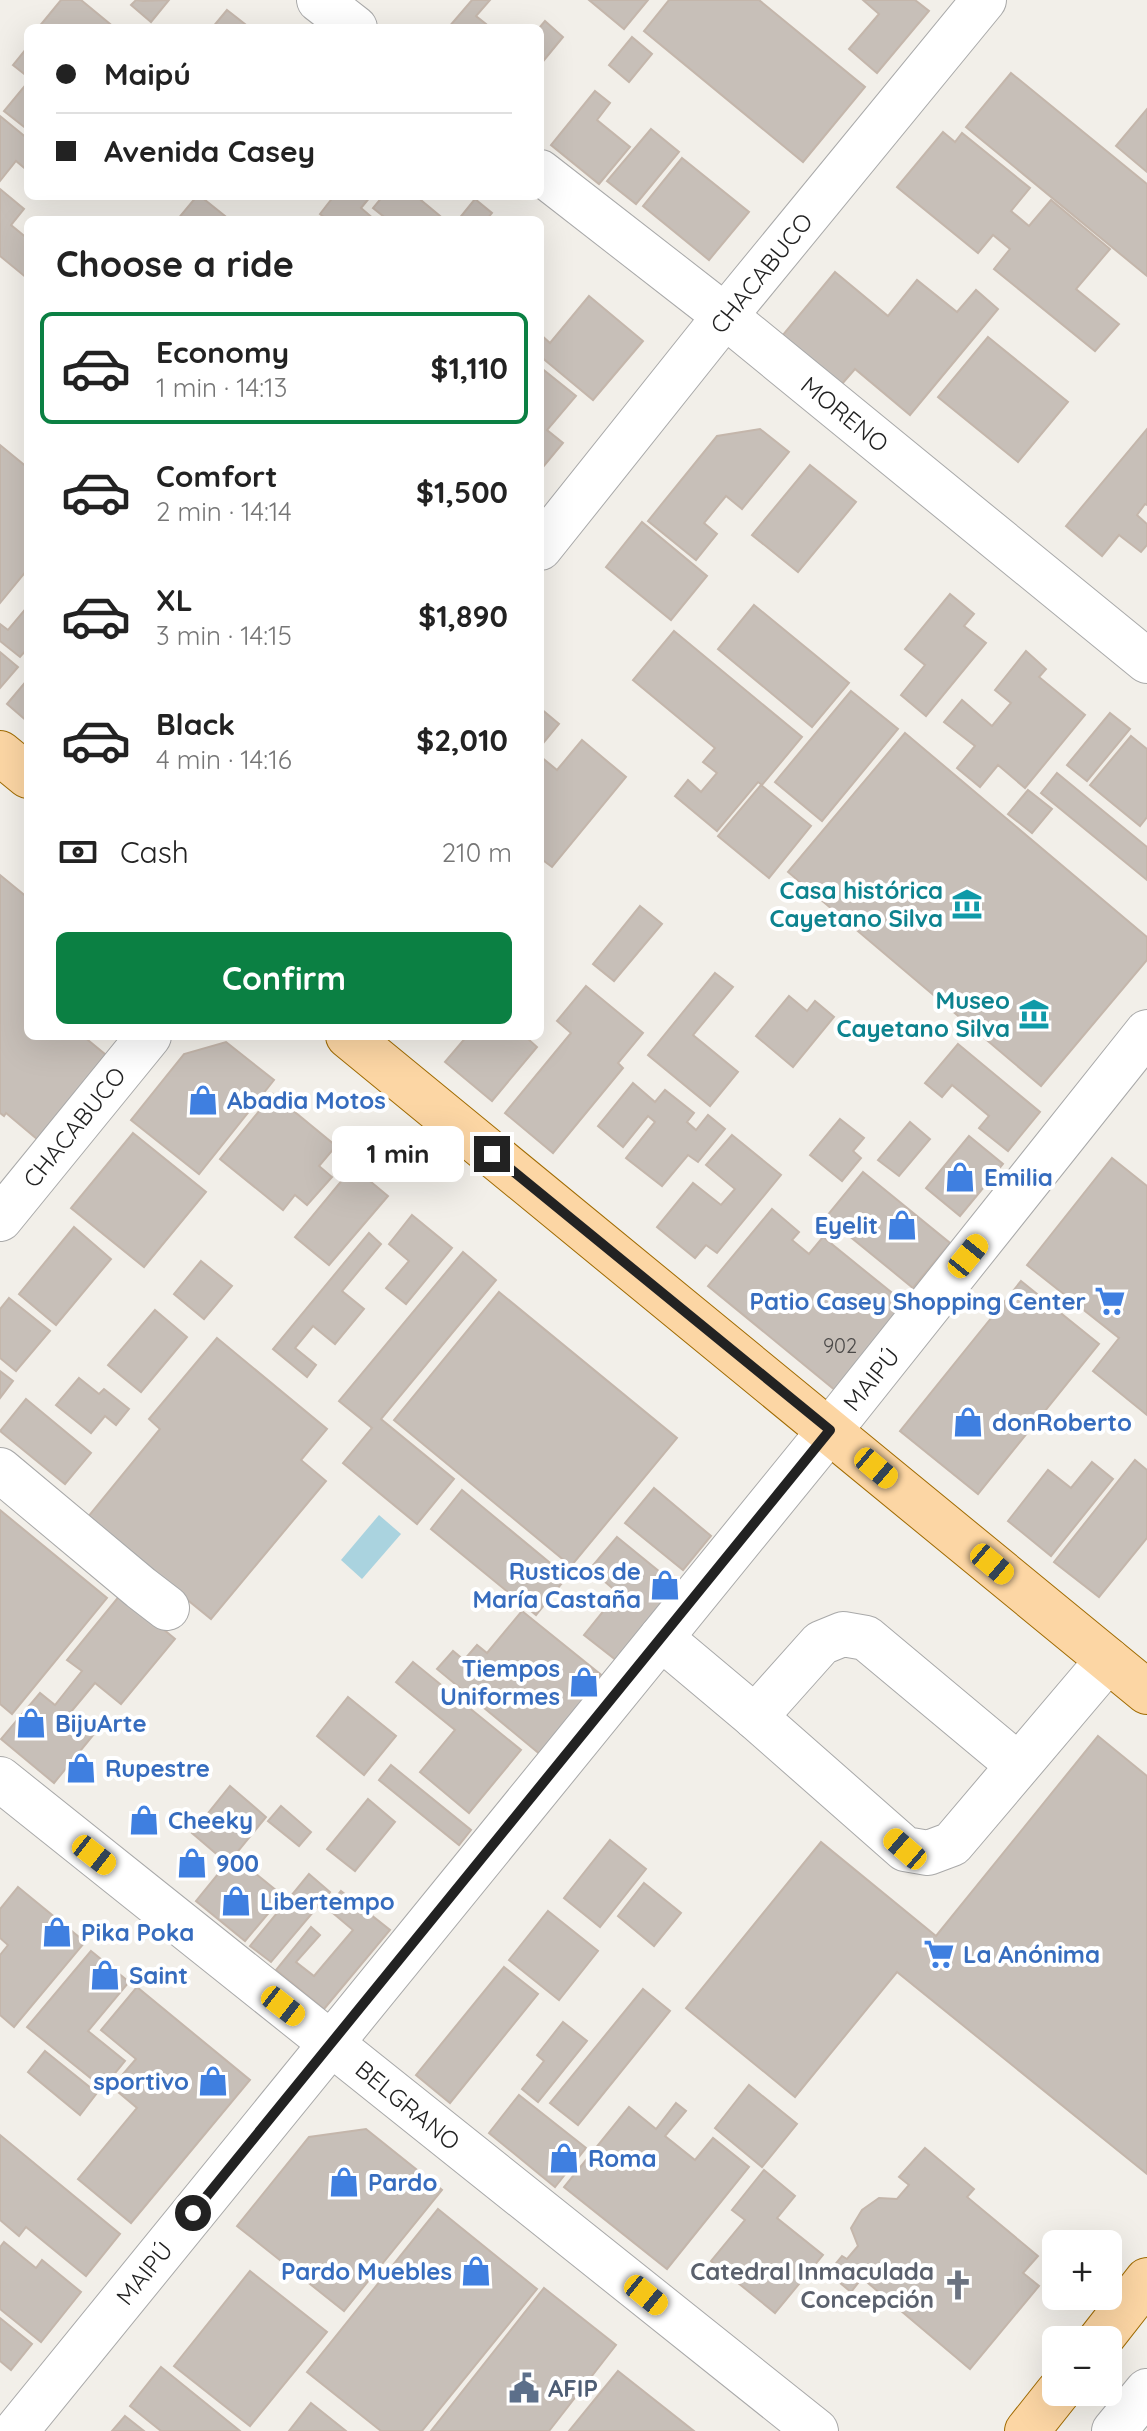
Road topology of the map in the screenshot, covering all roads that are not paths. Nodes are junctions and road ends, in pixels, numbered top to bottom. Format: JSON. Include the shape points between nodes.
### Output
{"nodes":[{"id":1,"x":319,"y":0,"type":"edge"},
{"id":2,"x":984,"y":0,"type":"edge"},
{"id":3,"x":350,"y":24,"type":"edge"},
{"id":4,"x":544,"y":175,"type":"edge"},
{"id":5,"x":725,"y":316,"type":"junction"},
{"id":6,"x":544,"y":543,"type":"edge"},
{"id":7,"x":1147,"y":661,"type":"edge"},
{"id":8,"x":0,"y":753,"type":"edge"},
{"id":9,"x":24,"y":773,"type":"edge"},
{"id":10,"x":1147,"y":1032,"type":"edge"},
{"id":11,"x":146,"y":1040,"type":"edge"},
{"id":12,"x":353,"y":1040,"type":"edge"},
{"id":13,"x":0,"y":1219,"type":"edge"},
{"id":14,"x":830,"y":1430,"type":"junction"},
{"id":15,"x":0,"y":1470,"type":"edge"},
{"id":16,"x":167,"y":1608,"type":"dead end"},
{"id":17,"x":661,"y":1638,"type":"junction"},
{"id":18,"x":1108,"y":1660,"type":"junction"},
{"id":19,"x":1147,"y":1692,"type":"edge"},
{"id":20,"x":755,"y":1717,"type":"junction"},
{"id":21,"x":1018,"y":1765,"type":"junction"},
{"id":22,"x":0,"y":1779,"type":"edge"},
{"id":23,"x":331,"y":2044,"type":"junction"},
{"id":24,"x":1147,"y":2280,"type":"edge"},
{"id":25,"x":1111,"y":2326,"type":"edge"},
{"id":26,"x":1147,"y":2391,"type":"edge"},
{"id":27,"x":1047,"y":2406,"type":"edge"},
{"id":28,"x":16,"y":2431,"type":"edge"},
{"id":29,"x":816,"y":2431,"type":"edge"},
{"id":30,"x":1027,"y":2431,"type":"edge"},
{"id":31,"x":1114,"y":2431,"type":"edge"}],
"edges":[{"from":1,"to":3,"type":"street"},
{"from":2,"to":5,"type":"street","name":"CHACABUCO"},
{"from":4,"to":5,"type":"street","name":"MORENO"},
{"from":5,"to":6,"type":"street","name":"CHACABUCO"},
{"from":5,"to":7,"type":"street","name":"MORENO"},
{"from":8,"to":9,"type":"main road"},
{"from":10,"to":14,"type":"street","name":"MAIPÚ"},
{"from":11,"to":13,"type":"street","name":"CHACABUCO"},
{"from":12,"to":14,"type":"main road"},
{"from":14,"to":17,"type":"street","name":"MAIPÚ"},
{"from":14,"to":18,"type":"main road"},
{"from":15,"to":16,"type":"street"},
{"from":17,"to":20,"type":"street"},
{"from":17,"to":23,"type":"street","name":"MAIPÚ"},
{"from":18,"to":19,"type":"main road"},
{"from":18,"to":21,"type":"street"},
{"from":20,"to":21,"type":"street","via":[[821,1643],[843,1634],[866,1638]]},
{"from":20,"to":21,"type":"street","via":[[905,1849],[928,1853],[952,1844]]},
{"from":22,"to":23,"type":"street","name":"BELGRANO"},
{"from":23,"to":28,"type":"street","name":"MAIPÚ"},
{"from":23,"to":29,"type":"street","name":"BELGRANO"},
{"from":24,"to":25,"type":"main road"},
{"from":26,"to":31,"type":"street"},
{"from":27,"to":30,"type":"main road"}]}
